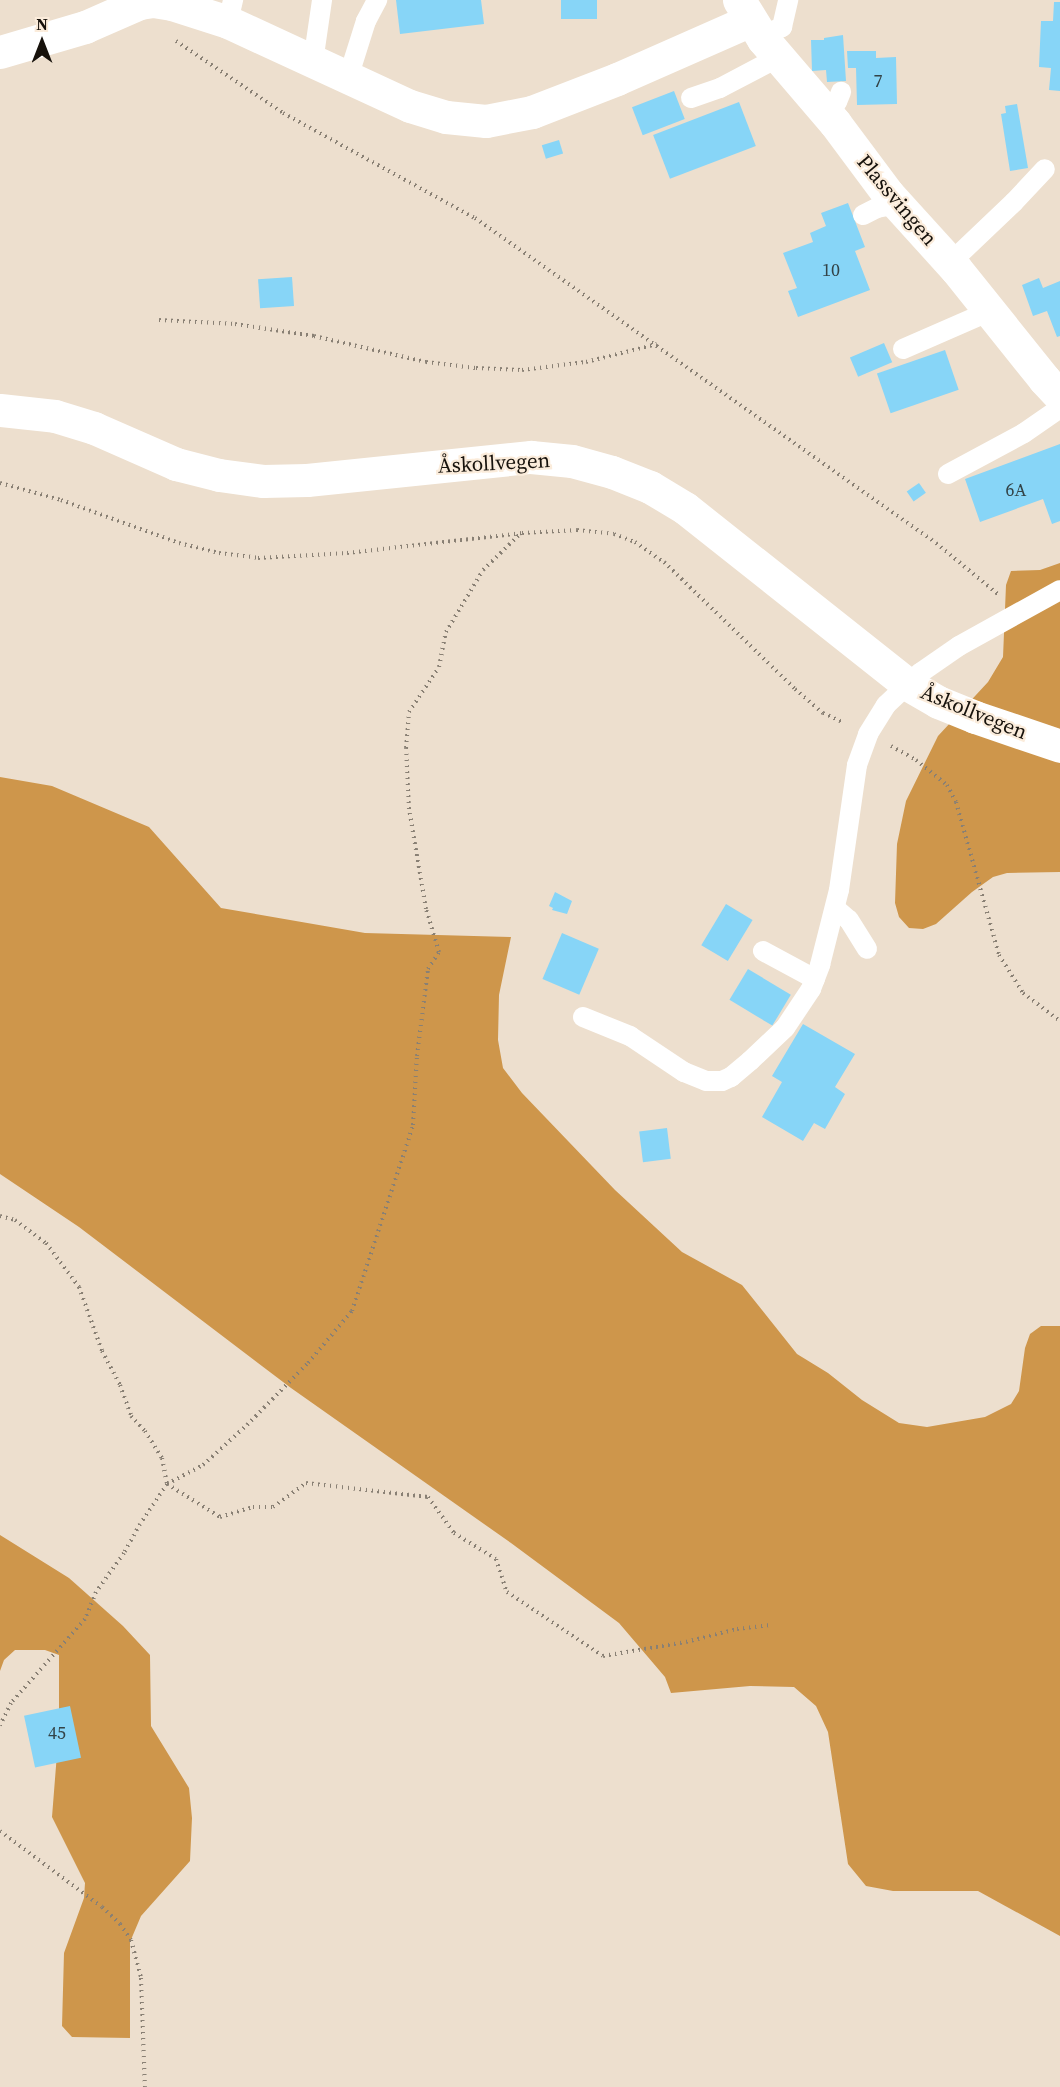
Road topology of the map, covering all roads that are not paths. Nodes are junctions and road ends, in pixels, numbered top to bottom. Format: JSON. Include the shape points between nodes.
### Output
{"nodes":[{"id":1,"x":322,"y":0,"type":"edge"},
{"id":2,"x":377,"y":0,"type":"edge"},
{"id":3,"x":788,"y":0,"type":"edge"},
{"id":4,"x":230,"y":11,"type":"edge"},
{"id":5,"x":758,"y":28,"type":"edge"},
{"id":6,"x":0,"y":52,"type":"edge"},
{"id":7,"x":313,"y":62,"type":"junction"},
{"id":8,"x":348,"y":78,"type":"junction"},
{"id":9,"x":691,"y":98,"type":"dead end"},
{"id":10,"x":1045,"y":169,"type":"dead end"},
{"id":11,"x":897,"y":204,"type":"junction"},
{"id":12,"x":863,"y":215,"type":"dead end"},
{"id":13,"x":951,"y":262,"type":"junction"},
{"id":14,"x":990,"y":311,"type":"junction"},
{"id":15,"x":903,"y":349,"type":"dead end"},
{"id":16,"x":1060,"y":396,"type":"edge"},
{"id":17,"x":1060,"y":408,"type":"edge"},
{"id":18,"x":0,"y":410,"type":"edge"},
{"id":19,"x":948,"y":474,"type":"dead end"},
{"id":20,"x":1060,"y":590,"type":"edge"},
{"id":21,"x":907,"y":684,"type":"junction"},
{"id":22,"x":1060,"y":746,"type":"edge"},
{"id":23,"x":835,"y":908,"type":"junction"},
{"id":24,"x":867,"y":948,"type":"dead end"},
{"id":25,"x":763,"y":951,"type":"dead end"},
{"id":26,"x":815,"y":979,"type":"junction"},
{"id":27,"x":583,"y":1017,"type":"dead end"}],
"edges":[{"from":1,"to":7,"type":"lane"},
{"from":2,"to":8,"type":"lane"},
{"from":3,"to":5,"type":"lane","via":[[782,27]]},
{"from":4,"to":6,"type":"street","via":[[153,1],[85,27]]},
{"from":4,"to":7,"type":"street"},
{"from":5,"to":8,"type":"street","via":[[532,112],[486,121],[446,117],[410,106]]},
{"from":5,"to":9,"type":"lane","via":[[720,88]]},
{"from":5,"to":11,"type":"street","name":"Plassvingen","via":[[832,101]]},
{"from":7,"to":8,"type":"street"},
{"from":10,"to":13,"type":"lane"},
{"from":11,"to":12,"type":"lane"},
{"from":11,"to":13,"type":"street","name":"Plassvingen"},
{"from":13,"to":14,"type":"street","name":"Plassvingen"},
{"from":14,"to":15,"type":"lane"},
{"from":14,"to":16,"type":"street","name":"Plassvingen"},
{"from":17,"to":19,"type":"lane","via":[[1008,443]]},
{"from":18,"to":21,"type":"street","name":"Åskollvegen","via":[[55,416],[94,428],[176,464],[263,481],[531,457],[572,461],[612,472],[650,487],[685,508]]},
{"from":20,"to":21,"type":"lane","via":[[959,646]]},
{"from":21,"to":22,"type":"street","name":"Åskollvegen","via":[[966,714]]},
{"from":21,"to":23,"type":"lane","via":[[886,705],[868,734],[857,765]]},
{"from":23,"to":24,"type":"lane","via":[[849,920]]},
{"from":23,"to":26,"type":"lane"},
{"from":25,"to":26,"type":"lane"},
{"from":26,"to":27,"type":"lane","via":[[785,1028],[750,1061],[722,1080],[706,1081],[684,1072],[630,1036]]}]}
